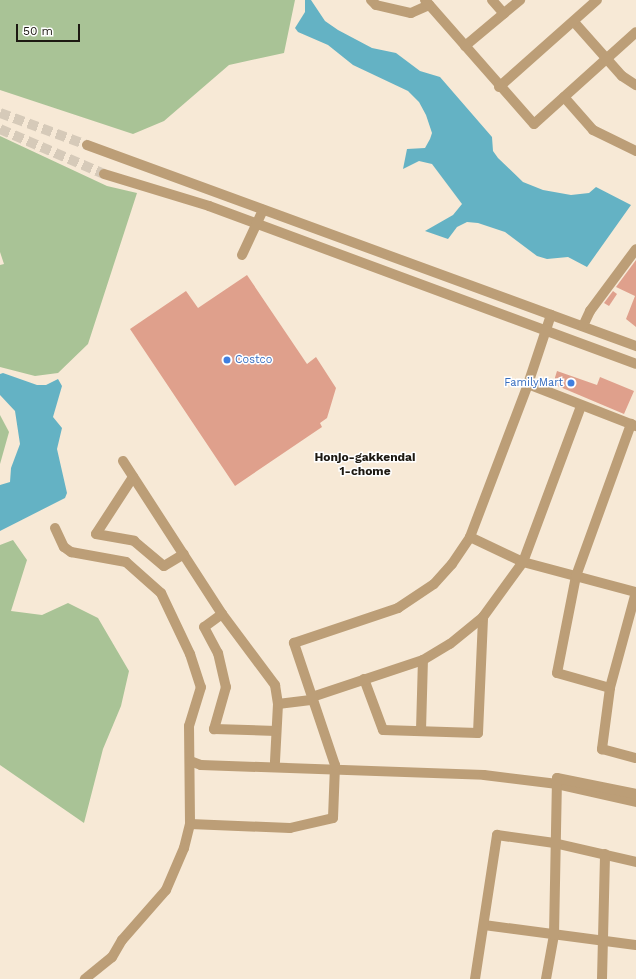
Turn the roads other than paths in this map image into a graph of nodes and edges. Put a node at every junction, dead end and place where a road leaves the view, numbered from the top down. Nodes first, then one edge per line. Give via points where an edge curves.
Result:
1 (371, 0) edge
2 (492, 0) edge
3 (520, 0) edge
4 (597, 0) edge
5 (427, 2) edge
6 (504, 14) junction
7 (574, 22) junction
8 (636, 32) edge
9 (465, 46) junction
10 (606, 59) junction
11 (636, 85) edge
12 (499, 87) junction
13 (564, 97) junction
14 (87, 145) tunnel mouth
15 (636, 151) edge
16 (104, 174) tunnel mouth
17 (263, 210) junction
18 (258, 224) junction
19 (636, 249) edge
20 (242, 255) dead end
21 (384, 255) junction
22 (379, 269) junction
23 (551, 315) junction
24 (583, 326) junction
25 (545, 330) junction
26 (636, 346) edge
27 (636, 364) edge
28 (528, 384) junction
29 (581, 406) junction
30 (634, 425) edge
31 (123, 461) dead end
32 (133, 477) junction
33 (55, 528) dead end
34 (470, 537) junction
35 (184, 554) junction
36 (523, 562) junction
37 (576, 576) junction
38 (636, 592) edge
39 (222, 614) junction
40 (483, 617) junction
41 (423, 660) junction
42 (364, 679) junction
43 (610, 688) junction
44 (313, 699) junction
45 (278, 704) junction
46 (421, 730) junction
47 (276, 731) junction
48 (636, 758) edge
49 (190, 761) junction
50 (275, 762) junction
51 (335, 767) junction
52 (557, 781) junction
53 (636, 794) edge
54 (636, 802) edge
55 (190, 824) junction
56 (554, 843) junction
57 (605, 854) junction
58 (636, 862) edge
59 (484, 925) junction
60 (554, 935) junction
61 (603, 940) junction
62 (636, 945) edge
63 (85, 979) edge
64 (475, 979) edge
65 (546, 979) edge
66 (602, 979) edge

1 - 5 street via 376,5 411,13
2 - 6 street
3 - 6 street
4 - 7 street
5 - 9 street
6 - 9 street
7 - 10 street
7 - 12 street
8 - 10 street
9 - 12 street
10 - 11 street
10 - 13 street
12 - 13 street via 534,124
13 - 15 street via 593,130
14 - 17 street
16 - 18 street
17 - 18 street
17 - 21 street
18 - 20 street
18 - 22 street
19 - 24 street via 590,311
21 - 22 street
21 - 23 street
22 - 25 street
23 - 24 street
23 - 25 street
24 - 26 street
25 - 27 street
25 - 28 street
28 - 29 street
28 - 34 street
29 - 30 street
29 - 36 street
30 - 37 street
31 - 32 street
32 - 35 street
32 - 35 street via 96,534 134,541 164,566
33 - 49 street via 64,546 71,552 126,562 161,593 190,654 201,687 189,726
34 - 36 street
34 - 44 street via 452,564 417,597 398,608 294,643
35 - 39 street
36 - 37 street
36 - 40 street
37 - 38 street
37 - 43 street via 557,673
38 - 43 street
39 - 45 street via 274,685
39 - 47 street via 204,627 218,653 226,687 214,728
40 - 41 street via 450,644
40 - 46 street via 478,733
41 - 42 street
41 - 46 street
42 - 44 street
42 - 46 street via 383,730
43 - 48 street via 602,749
44 - 45 street
44 - 51 street
45 - 47 street
47 - 50 street
49 - 50 street
49 - 51 street via 201,766
49 - 55 street
50 - 51 street
51 - 52 street
51 - 55 street via 333,818 290,828
52 - 53 street
52 - 54 street
52 - 56 street
55 - 63 street via 184,848 166,890 122,940 112,957
56 - 57 street
56 - 59 street via 497,835
56 - 60 street
57 - 58 street
57 - 61 street
59 - 60 street
59 - 64 street
60 - 61 street
60 - 65 street
61 - 62 street
61 - 66 street

